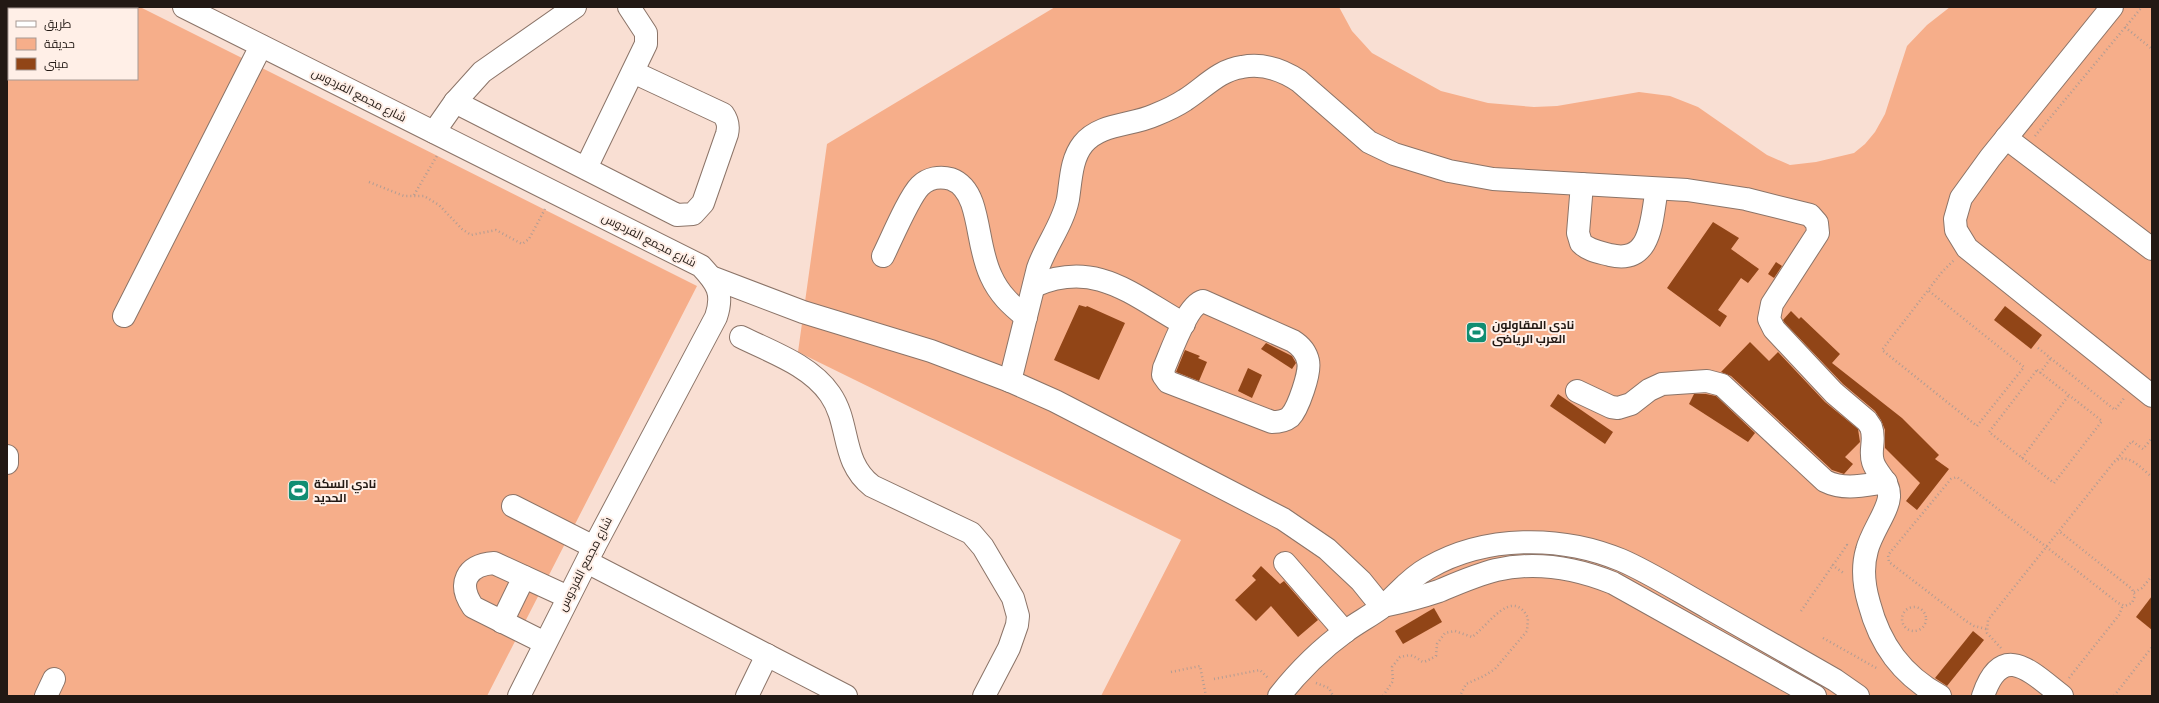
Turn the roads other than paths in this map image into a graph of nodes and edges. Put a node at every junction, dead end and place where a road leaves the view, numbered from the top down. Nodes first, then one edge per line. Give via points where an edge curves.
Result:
1 (184, 7) edge
2 (575, 7) edge
3 (629, 7) edge
4 (2112, 7) edge
5 (261, 46) junction
6 (633, 72) junction
7 (455, 102) junction
8 (440, 135) junction
9 (2006, 138) junction
10 (586, 168) junction
11 (1582, 184) junction
12 (1657, 189) junction
13 (2152, 249) edge
14 (883, 256) dead end
15 (711, 277) junction
16 (1034, 286) junction
17 (124, 316) dead end
18 (1026, 317) junction
19 (1184, 324) junction
20 (741, 337) dead end
21 (1010, 381) junction
22 (2144, 389) edge
23 (1576, 391) dead end
24 (7, 456) edge
25 (7, 463) edge
26 (1886, 482) junction
27 (513, 506) dead end
28 (590, 554) junction
29 (1285, 563) dead end
30 (524, 577) junction
31 (568, 597) junction
32 (1382, 607) junction
33 (1727, 619) junction
34 (502, 622) junction
35 (1345, 632) junction
36 (1716, 640) junction
37 (545, 643) junction
38 (767, 655) junction
39 (1281, 694) edge
40 (2060, 694) edge
41 (518, 696) edge
42 (747, 696) edge
43 (846, 696) edge
44 (984, 696) edge
45 (1815, 696) edge
46 (1858, 696) edge
47 (1940, 696) edge
48 (1983, 696) edge

1 - 5 street, شارع مجمع الفردوس
2 - 7 street via 482,72
3 - 6 street via 647,39
4 - 9 street
5 - 8 street, شارع مجمع الفردوس
5 - 17 street
6 - 10 street
6 - 10 street via 722,114 727,120 727,134 703,203 693,214 677,215
7 - 8 street
7 - 10 street
8 - 15 street, شارع مجمع الفردوس via 701,266
9 - 13 street
9 - 22 street via 1961,198 1957,208 1956,230 1967,248
11 - 12 street
11 - 12 street via 1578,232 1581,244 1590,250 1624,257 1638,252 1647,239
11 - 16 street via 1471,176 1394,154 1359,136 1299,80 1288,73 1262,65 1239,67 1218,76 1170,108 1140,120 1105,129 1088,138 1077,153 1063,215 1043,255
12 - 26 street via 1746,199 1810,215 1814,219 1818,228 1816,237 1772,304 1769,319 1774,329 1827,387 1871,427 1874,434 1872,460
14 - 18 street via 920,186 931,179 944,177 957,182 967,191 972,203 990,276 999,292
15 - 21 street via 804,312 889,336
15 - 28 street, شارع مجمع الفردوس via 719,292 720,303 716,316
16 - 18 street
16 - 19 street via 1071,276 1104,280
18 - 21 street
19 - 19 street via 1164,368 1163,375 1168,382 1272,422 1286,420 1291,416 1309,368 1307,356 1299,345 1203,301 1197,302
20 - 44 street via 806,370 824,386 836,404 853,465 864,480 963,528 983,547 1013,598 1018,616 1009,648
21 - 32 street via 1283,519 1327,549 1361,581
23 - 26 street via 1618,408 1631,404 1649,390 1662,384 1716,382 1729,388 1825,481 1842,487
24 - 25 street
26 - 47 street via 1888,504 1870,539 1864,562 1868,600 1878,632 1889,652 1907,673
27 - 28 street
28 - 31 street, شارع مجمع الفردوس
28 - 38 street
29 - 35 street
30 - 31 street
30 - 34 street
30 - 34 street via 494,563 481,564 471,572 465,583 466,596 473,607
31 - 37 street, شارع مجمع الفردوس
32 - 33 street via 1412,578 1444,560 1498,545 1546,542 1584,548 1621,560
32 - 35 street
32 - 36 street via 1424,596 1498,570 1520,566 1558,567 1595,575 1613,582
33 - 36 street
33 - 46 street via 1835,680
34 - 37 street
35 - 39 street via 1318,655
36 - 45 street
37 - 41 street, شارع مجمع الفردوس
38 - 42 street
38 - 43 street
40 - 48 street via 2027,670 2018,665 2009,665 1992,674

